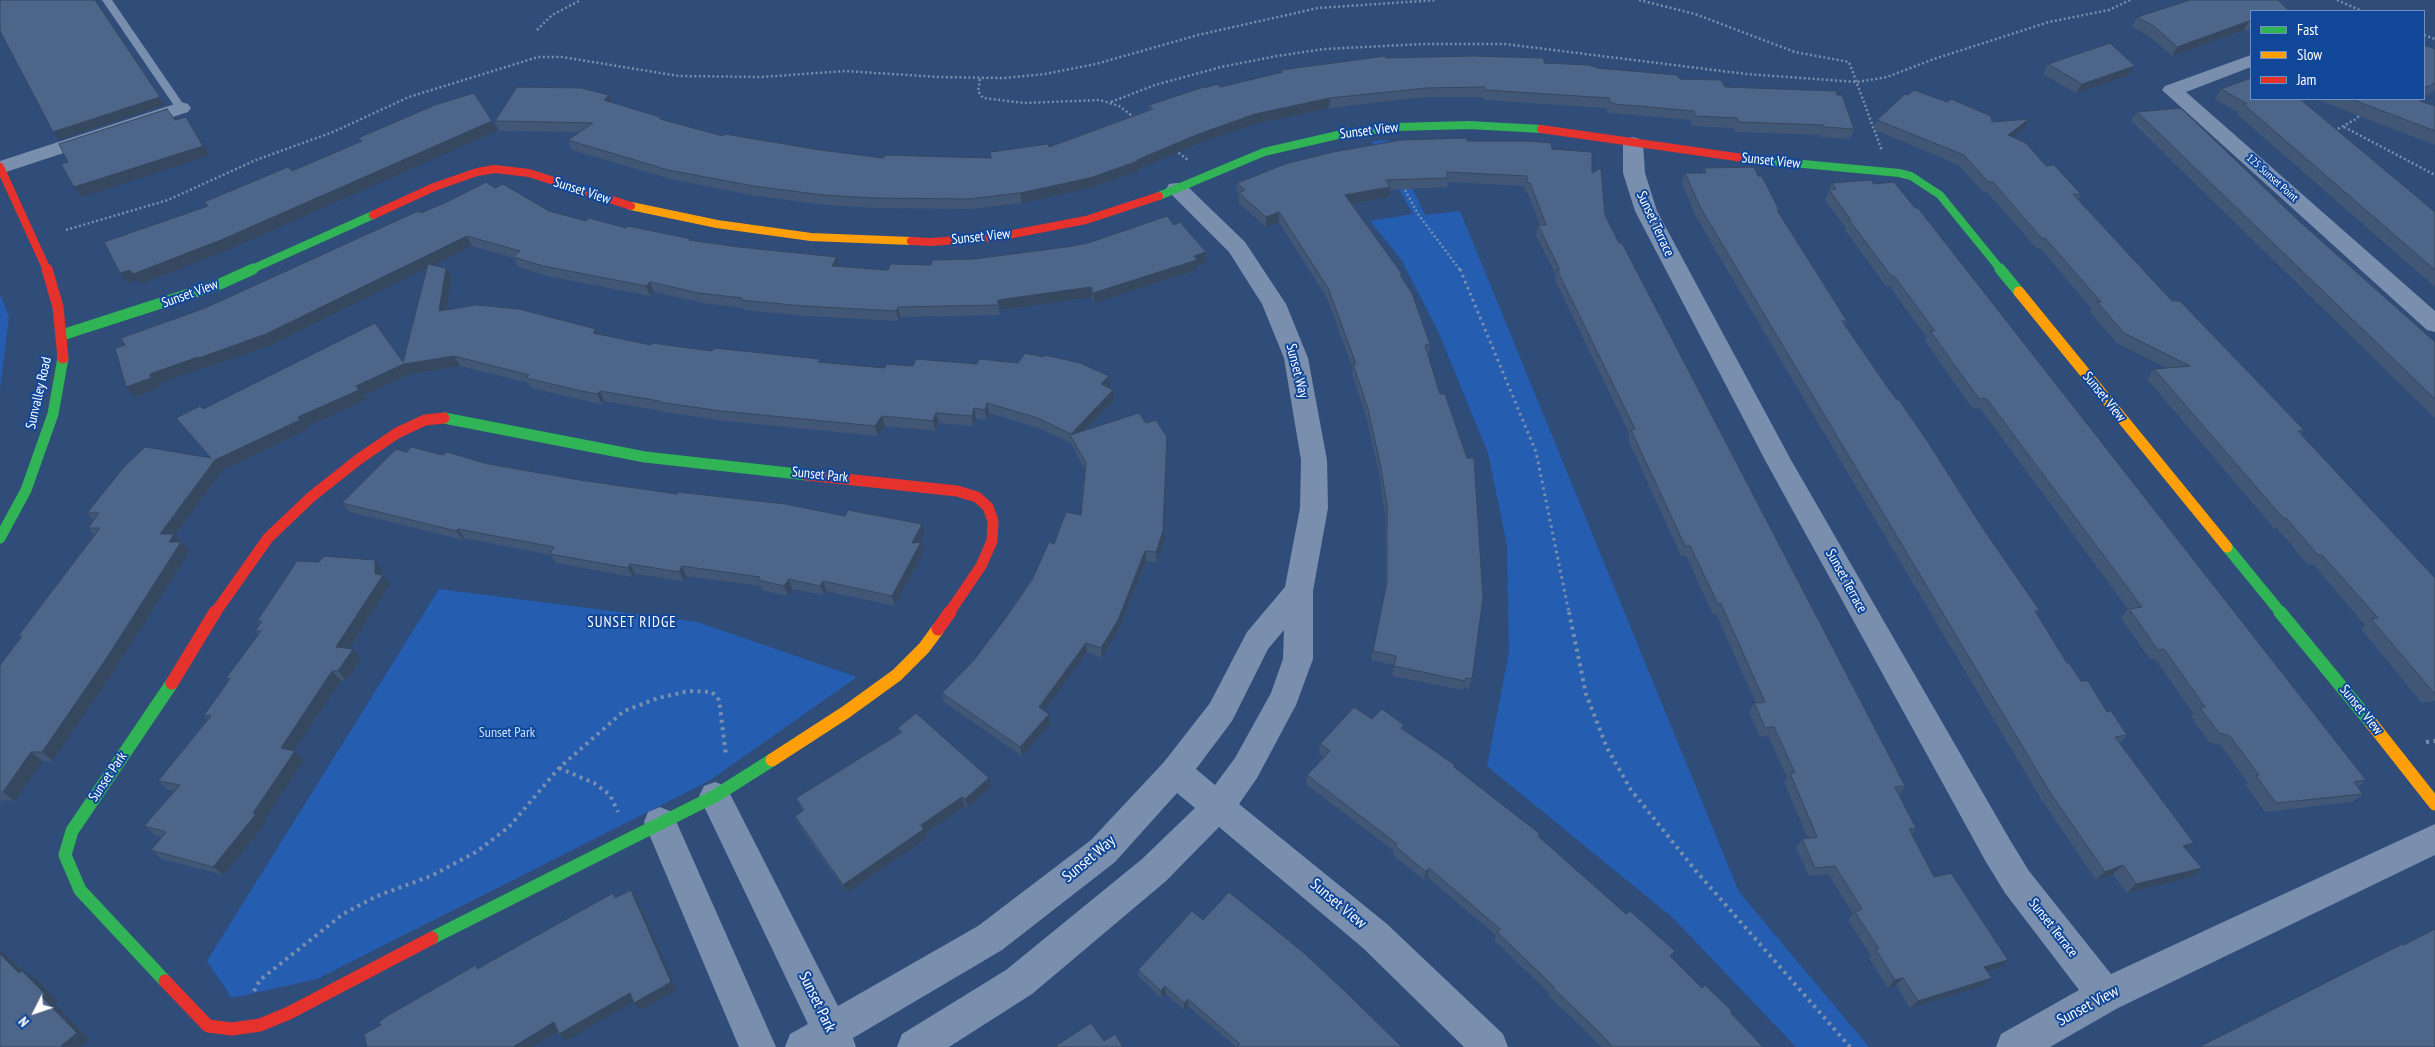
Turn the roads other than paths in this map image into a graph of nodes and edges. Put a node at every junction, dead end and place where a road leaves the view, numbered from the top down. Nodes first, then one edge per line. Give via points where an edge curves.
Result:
1 (107, 0) edge
2 (2250, 60) edge
3 (181, 108) joint
4 (1633, 143) junction
5 (0, 167) edge
6 (1177, 189) junction
7 (2435, 324) edge
8 (62, 335) junction
9 (0, 538) edge
10 (1299, 591) junction
11 (1175, 772) junction
12 (715, 796) junction
13 (2435, 804) edge
14 (1219, 806) junction
15 (660, 822) junction
16 (2435, 839) edge
17 (2106, 995) junction
18 (824, 1041) edge
19 (758, 1047) edge
20 (915, 1047) edge
21 (1490, 1047) edge
22 (2014, 1047) edge

1 - 3 lane
2 - 7 street, 125 Sunset Point via 2172,90
3 - 5 street
4 - 6 street, Sunset View via 1510,127 1432,125 1388,128 1342,134 1264,152
4 - 13 street, Sunset View via 1765,162 1899,173 1911,176 1940,195
4 - 17 street, Sunset Terrace via 1634,173 1646,211 1778,460 2017,882
5 - 8 street, Sunvalley Road via 49,274
6 - 8 street, Sunset View via 1136,205 1042,230 931,242 882,242 811,237 716,224 638,208 529,173 495,169 434,187 220,284
6 - 10 street, Sunset Way via 1237,247 1261,280 1296,358 1314,460 1314,508
8 - 9 street, Sunvalley Road via 63,356 53,414 26,490
10 - 11 street, Sunset Way via 1258,642 1221,712
10 - 14 street, Sunset Way via 1298,659 1285,696 1246,768
11 - 14 street, Sunset View
11 - 18 street, Sunset Way via 1103,851 990,938
12 - 15 street, Sunset Park
12 - 15 street, Sunset Park via 846,712 897,675 924,648 981,566 992,541 993,520 988,507 977,497 957,491 645,457 444,418 426,420 404,430 358,459 268,538 217,609 165,694 84,812 72,831 65,855 80,890 208,1026 232,1029 260,1025 289,1013
12 - 18 street, Sunset Park
14 - 20 street, Sunset Way via 1154,870 1019,982
14 - 21 street, Sunset View via 1375,936
15 - 19 street
16 - 17 street, Sunset View
17 - 22 street, Sunset View

